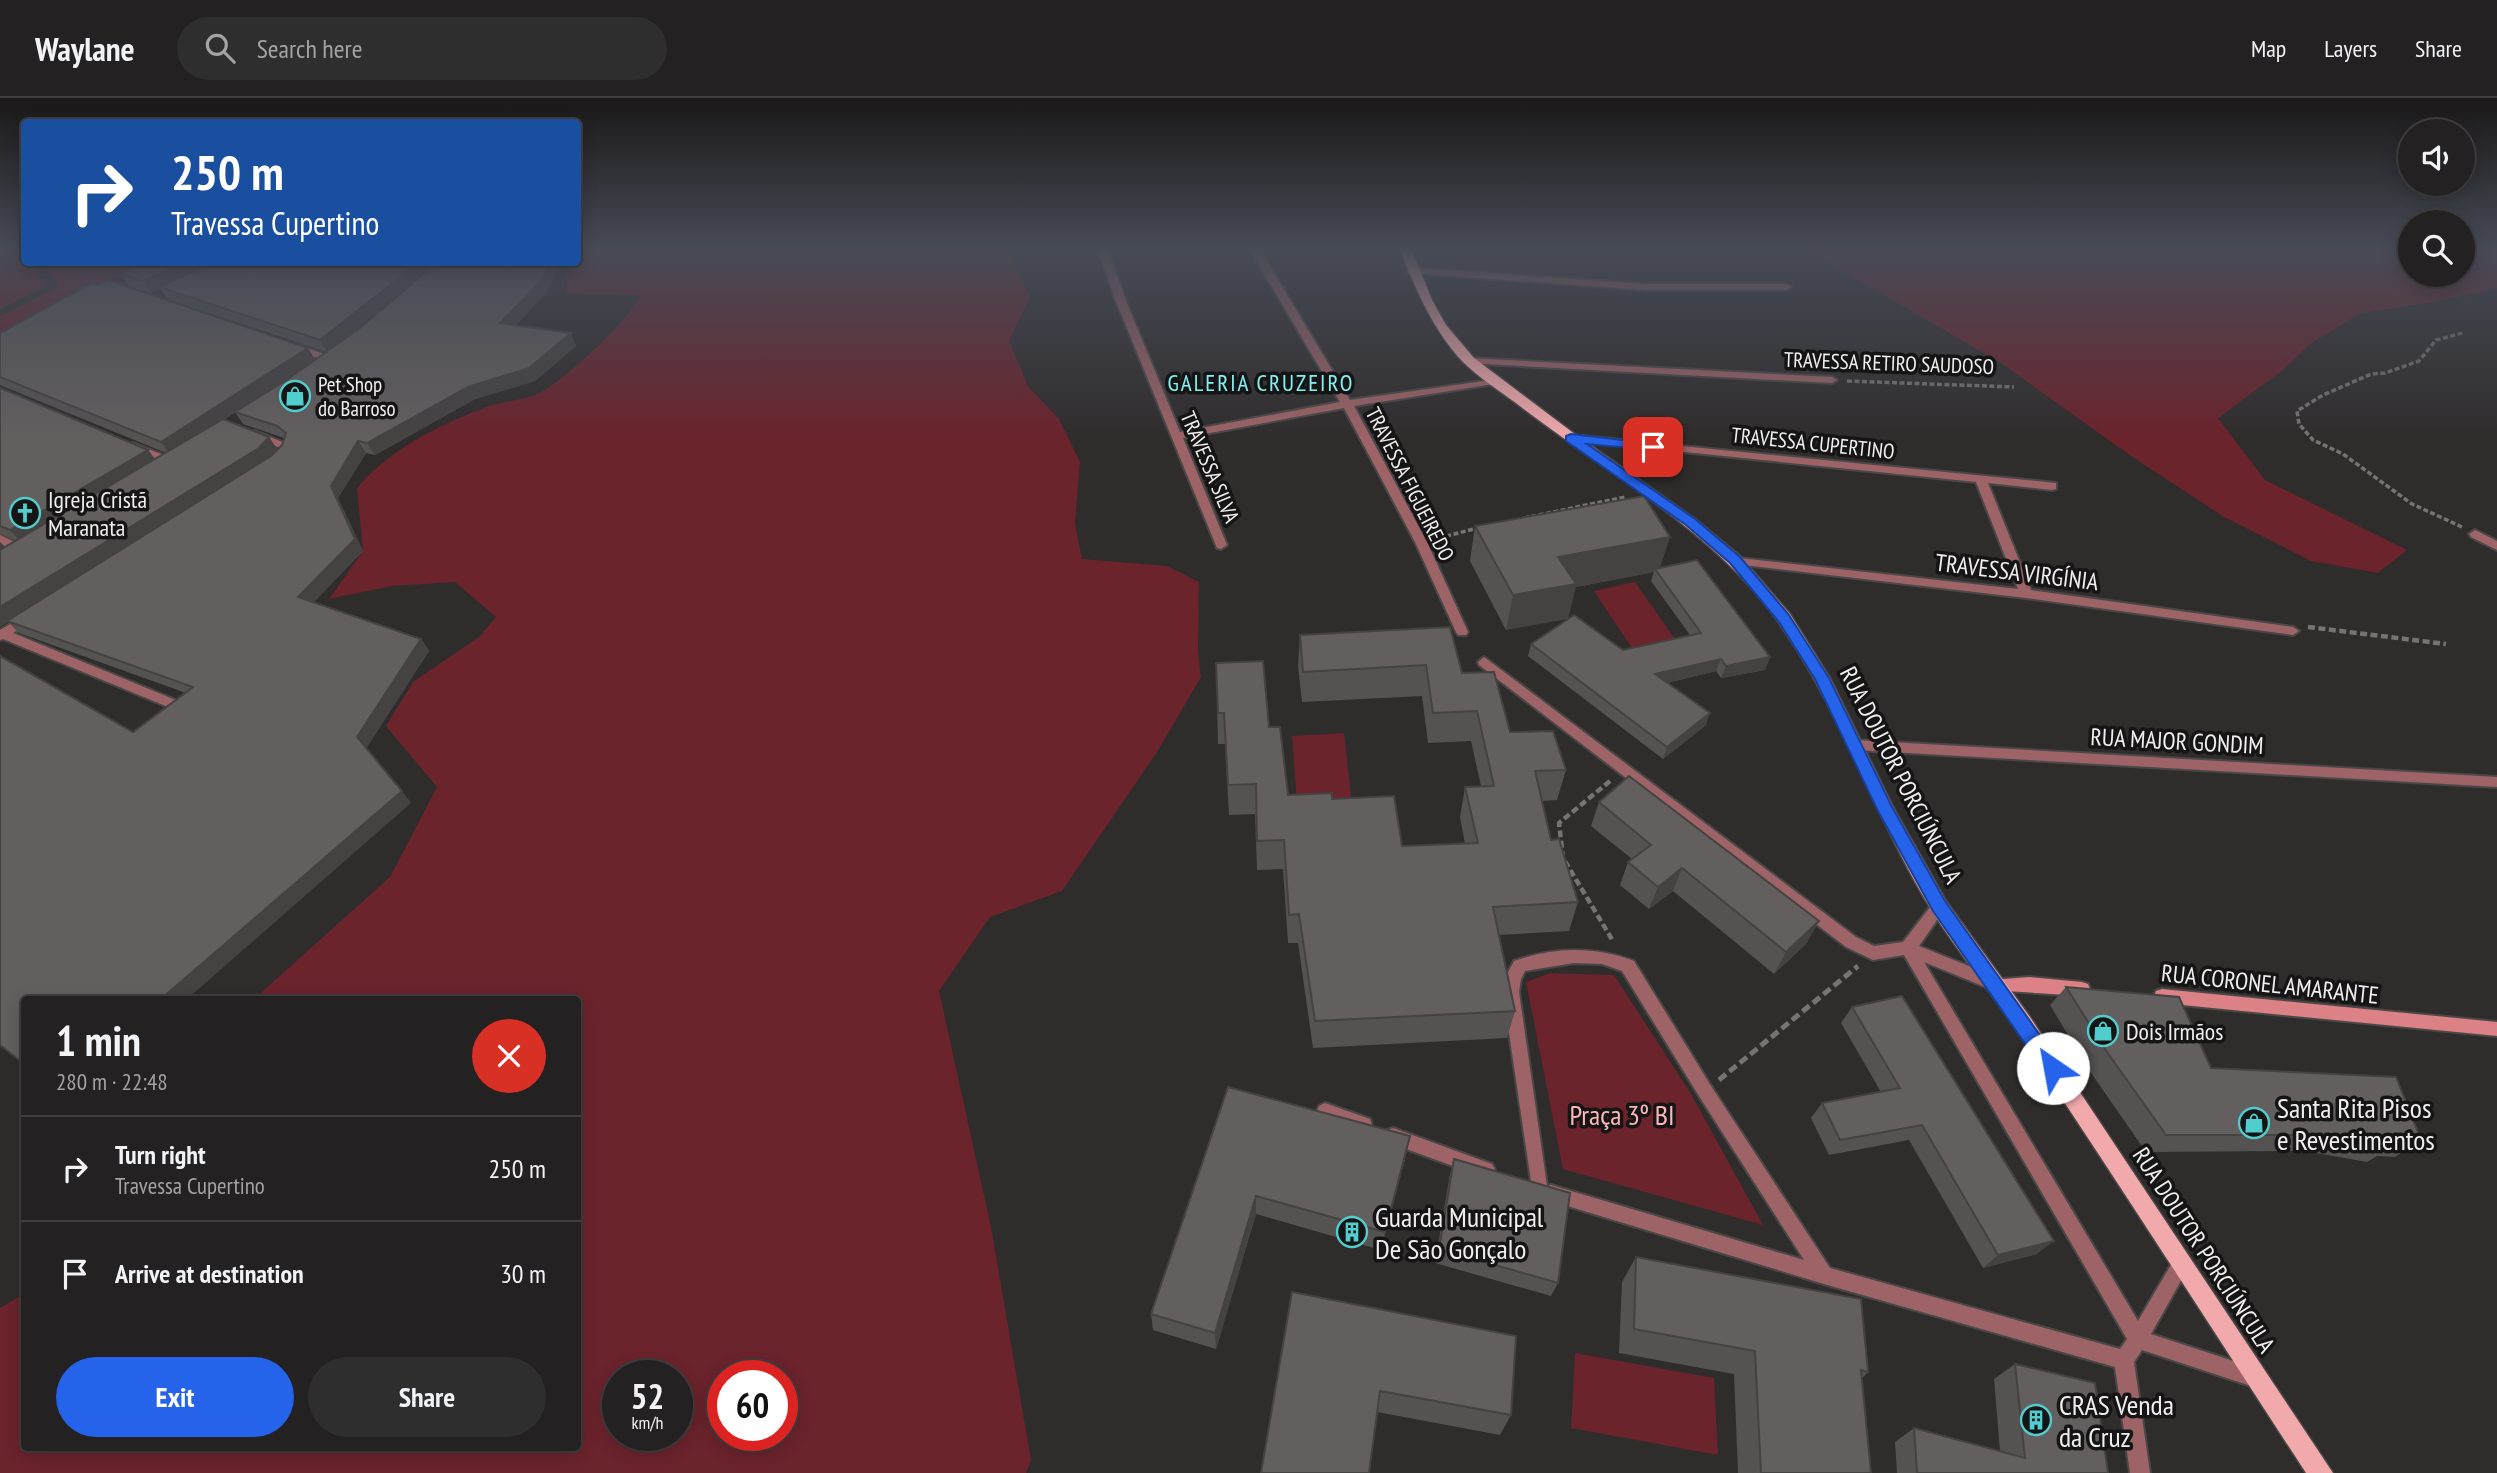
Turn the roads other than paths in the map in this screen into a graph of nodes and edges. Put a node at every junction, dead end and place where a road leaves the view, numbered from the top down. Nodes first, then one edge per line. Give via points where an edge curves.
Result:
1 (1127, 312) edge
2 (1292, 312) edge
3 (1434, 312) edge
4 (278, 342) edge
5 (335, 356) joint
6 (1469, 360) junction
7 (319, 366) edge
8 (1832, 380) road end
9 (1494, 381) junction
10 (1347, 404) junction
11 (243, 430) edge
12 (1176, 436) junction
13 (1571, 438) junction
14 (123, 441) edge
15 (175, 458) joint
16 (273, 464) edge
17 (159, 468) edge
18 (1981, 480) junction
19 (2052, 486) dead end
20 (2475, 534) road end
21 (0, 539) edge
22 (33, 543) edge
23 (1222, 545) dead end
24 (2497, 546) edge
25 (16, 553) joint
26 (1735, 560) junction
27 (2026, 594) junction
28 (38, 612) edge
29 (2298, 629) road end
30 (1462, 632) dead end
31 (1, 635) edge
32 (1484, 662) dead end
33 (173, 704) edge
34 (1855, 746) junction
35 (2497, 782) edge
36 (1939, 906) junction
37 (1908, 948) junction
38 (1996, 985) junction
39 (2099, 990) edge
40 (2152, 995) edge
41 (2497, 1029) edge
42 (1325, 1111) edge
43 (1539, 1189) junction
44 (2181, 1264) junction
45 (1824, 1275) junction
46 (2138, 1339) junction
47 (2124, 1360) junction
48 (2257, 1378) junction
49 (2140, 1473) edge
50 (2320, 1473) edge

1 - 12 street, TRAVESSA SILVA
2 - 10 street, TRAVESSA FIGUEIREDO
3 - 6 main road, RUA DOUTOR PORCIÚNCULA
4 - 5 street
5 - 7 main road
6 - 8 street, TRAVESSA RETIRO SAUDOSO
6 - 9 main road, RUA DOUTOR PORCIÚNCULA
9 - 10 street
9 - 13 main road, RUA DOUTOR PORCIÚNCULA
10 - 12 street
10 - 30 street, TRAVESSA FIGUEIREDO via 1421,542
11 - 16 street via 286,447
12 - 23 street, TRAVESSA SILVA
13 - 18 street, TRAVESSA CUPERTINO
13 - 26 main road, RUA DOUTOR PORCIÚNCULA via 1690,522
14 - 15 street
15 - 17 main road
18 - 19 street, TRAVESSA CUPERTINO
18 - 27 street
20 - 24 street
21 - 25 street
22 - 25 main road
26 - 27 street, TRAVESSA VIRGÍNIA
26 - 34 main road, RUA DOUTOR PORCIÚNCULA via 1784,618 1822,678
27 - 29 street, TRAVESSA VIRGÍNIA
28 - 31 street
31 - 33 street
32 - 37 street via 1851,942 1873,953
34 - 35 street, RUA MAJOR GONDIM
34 - 36 main road, RUA DOUTOR PORCIÚNCULA
36 - 37 street
36 - 38 main road, RUA DOUTOR PORCIÚNCULA
37 - 38 street
37 - 46 street
38 - 39 main road
38 - 44 main road, RUA DOUTOR PORCIÚNCULA
40 - 41 main road, RUA CORONEL AMARANTE
42 - 43 street
43 - 45 street
43 - 45 street via 1511,992 1513,978 1520,966 1554,957 1602,958 1628,966
44 - 46 street
44 - 48 main road, RUA DOUTOR PORCIÚNCULA
45 - 47 street
46 - 47 street
46 - 48 street
47 - 49 street
48 - 50 main road, RUA DOUTOR PORCIÚNCULA

